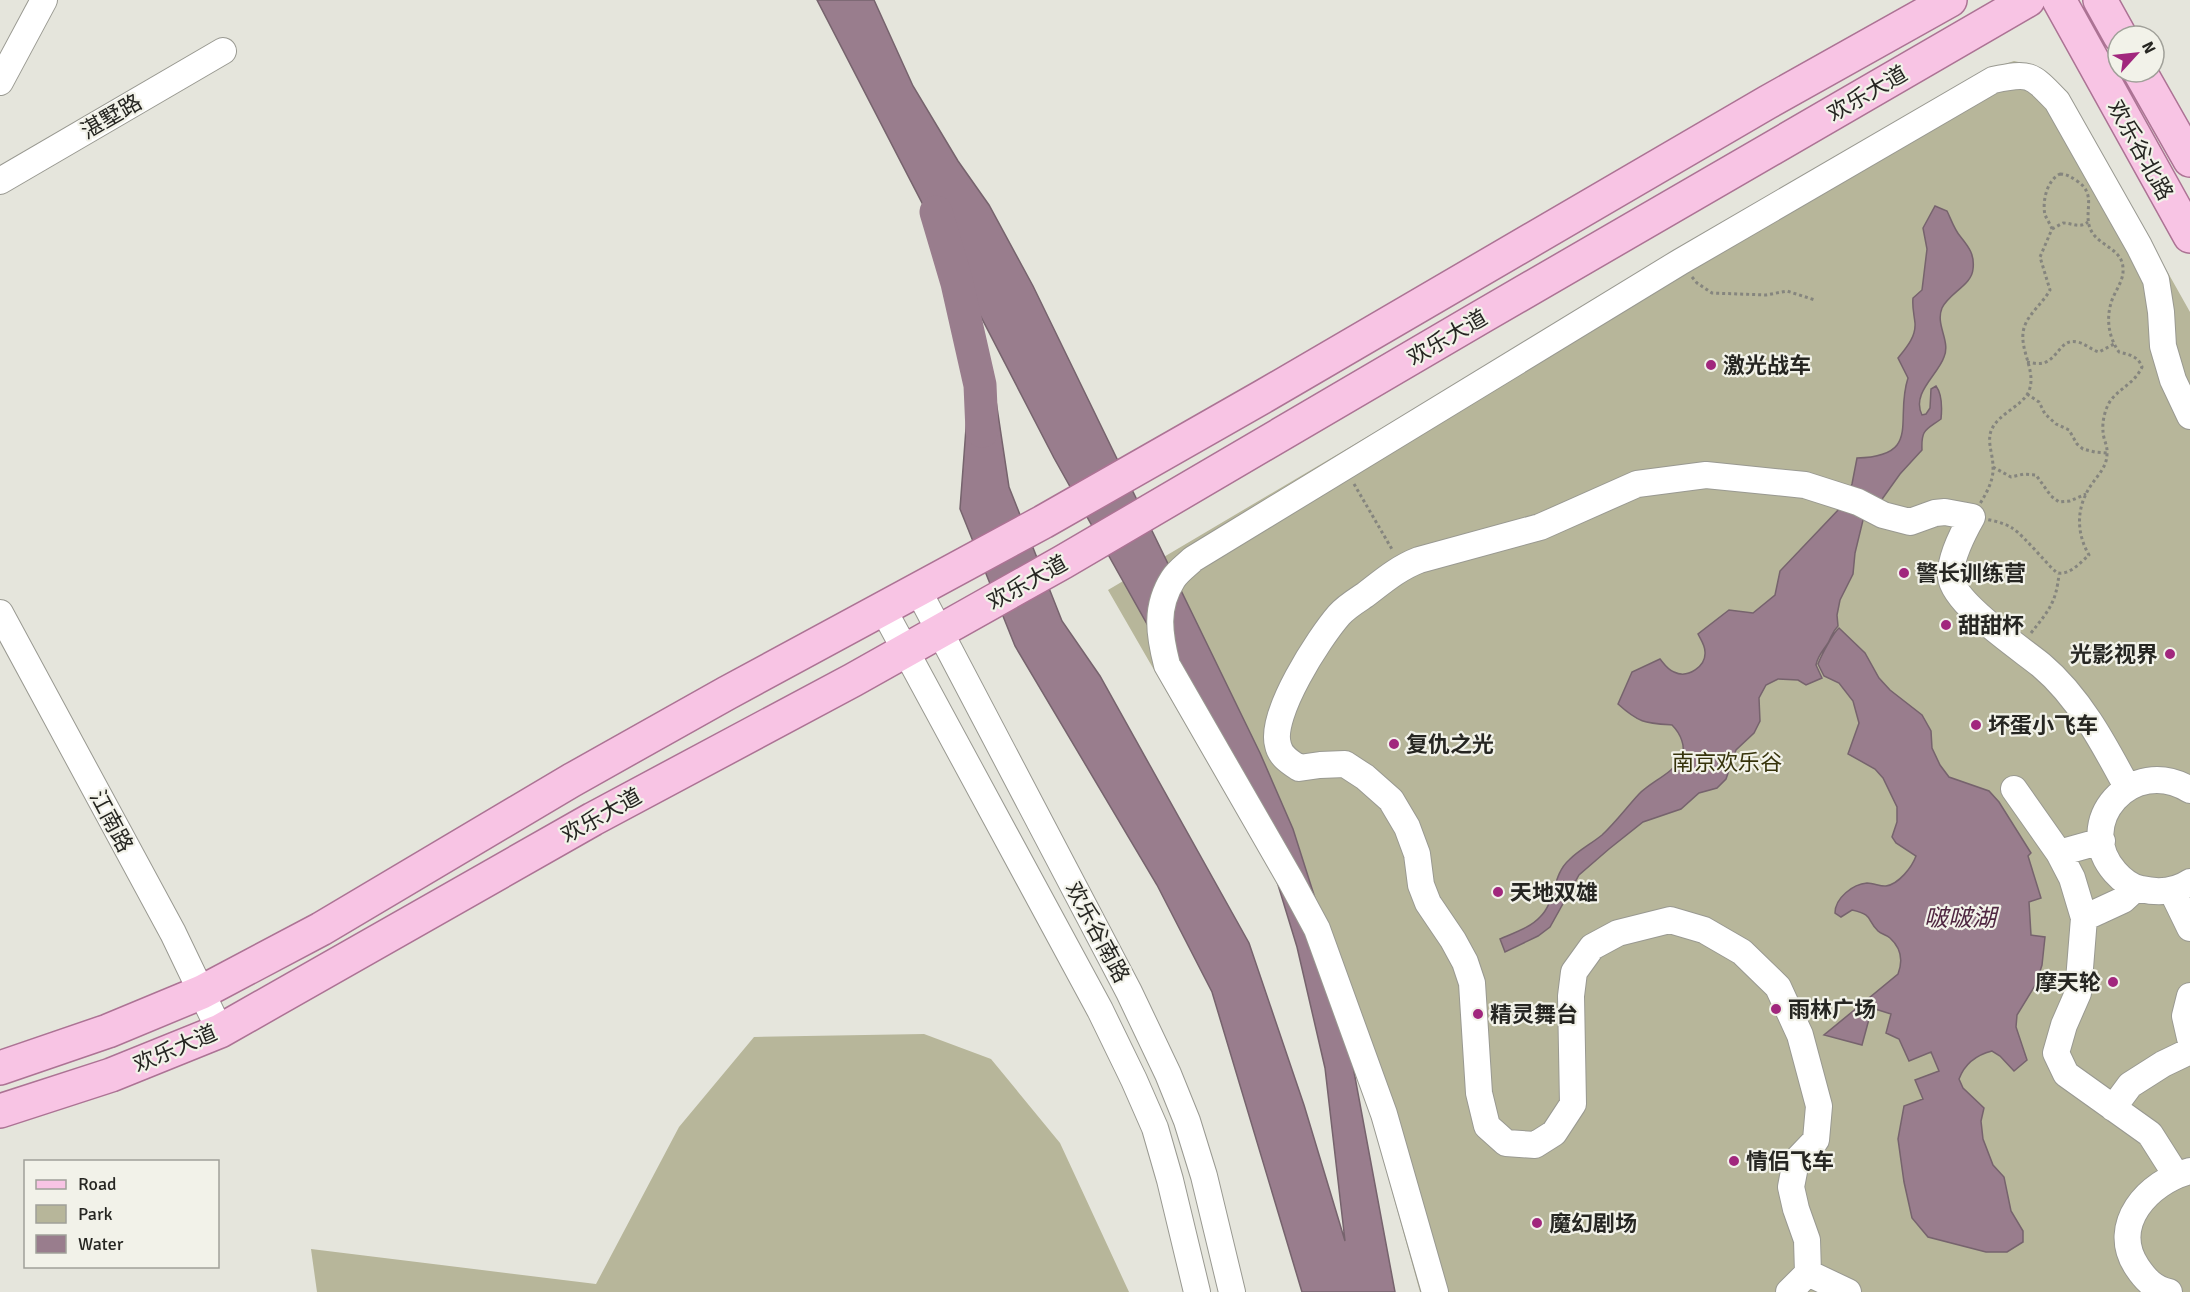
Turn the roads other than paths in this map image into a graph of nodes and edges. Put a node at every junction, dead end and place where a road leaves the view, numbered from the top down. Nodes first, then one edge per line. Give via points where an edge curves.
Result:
1 (44, 0) edge
2 (1950, 0) edge
3 (2028, 0) edge
4 (2059, 0) edge
5 (2100, 0) edge
6 (1912, 21) junction
7 (2113, 24) edge
8 (223, 51) dead end
9 (1932, 56) junction
10 (0, 82) edge
11 (2147, 84) edge
12 (2165, 118) junction
13 (2133, 137) junction
14 (2190, 160) edge
15 (1653, 169) junction
16 (0, 181) edge
17 (1673, 206) junction
18 (2190, 236) edge
19 (1344, 349) junction
20 (1361, 387) junction
21 (2190, 416) edge
22 (1093, 494) junction
23 (1112, 533) junction
24 (918, 590) junction
25 (883, 609) junction
26 (0, 613) edge
27 (941, 631) junction
28 (905, 651) junction
29 (727, 693) junction
30 (752, 733) junction
31 (2127, 787) junction
32 (2014, 789) dead end
33 (2190, 790) edge
34 (2102, 841) junction
35 (2058, 853) junction
36 (2181, 886) edge
37 (2136, 888) junction
38 (358, 907) junction
39 (2084, 918) junction
40 (2190, 928) edge
41 (378, 942) junction
42 (202, 993) junction
43 (2190, 996) edge
44 (219, 1031) junction
45 (2190, 1038) edge
46 (2190, 1051) edge
47 (14, 1063) edge
48 (40, 1099) junction
49 (2114, 1108) junction
50 (0, 1111) edge
51 (2183, 1173) edge
52 (1808, 1273) junction
53 (1197, 1292) edge
54 (1232, 1292) edge
55 (1435, 1292) edge
56 (1789, 1292) edge
57 (1848, 1292) edge
58 (2169, 1292) edge

1 - 10 street
2 - 6 main road, 欢乐大道
3 - 9 main road, 欢乐大道
4 - 13 main road, 欢乐谷北路
5 - 7 main road
6 - 9 main road via 1925,24 1934,32
6 - 15 main road, 欢乐大道
8 - 16 street, 湛墅路
9 - 17 main road, 欢乐大道
11 - 12 main road, 欢乐谷北路
12 - 13 main road via 2153,114 2143,117
12 - 14 main road, 欢乐谷北路
13 - 18 main road, 欢乐谷北路
15 - 17 main road via 1645,184 1645,196 1656,204
15 - 19 main road, 欢乐大道
17 - 20 main road, 欢乐大道
19 - 20 main road via 1360,351 1371,358 1370,372
19 - 22 main road, 欢乐大道
20 - 23 main road, 欢乐大道
21 - 55 street via 2163,346 2156,280 2057,101 2040,83 2021,74 1993,80 1680,262 1193,558 1174,578 1162,606 1159,634 1167,665 1317,929 1384,1114
22 - 23 main road via 1078,513 1080,526 1090,533
22 - 24 main road, 欢乐大道
23 - 27 main road, 欢乐大道
24 - 25 main road, 欢乐大道
24 - 27 street, 欢乐谷南路
25 - 28 street, 欢乐谷南路
25 - 29 main road, 欢乐大道
26 - 42 street, 江南路
27 - 28 main road, 欢乐大道
27 - 54 street, 欢乐谷南路 via 1168,1074 1204,1176
28 - 30 main road, 欢乐大道
28 - 53 street, 欢乐谷南路 via 1134,1080 1155,1128
29 - 30 main road via 751,704 755,716
29 - 38 main road, 欢乐大道
30 - 41 main road, 欢乐大道
31 - 33 street via 2161,779
31 - 34 street via 2105,814
31 - 52 street via 2072,696 1960,594 1951,578 1953,561 1972,517 1945,512 1910,522 1805,484 1706,475 1637,484 1540,527 1402,566 1341,613 1313,648 1290,692 1276,733 1278,747 1299,768 1345,764 1391,800 1407,827 1428,903 1453,940 1472,983 1479,1093 1487,1126 1506,1143 1535,1145 1554,1133 1573,1104 1571,996 1574,972 1592,947 1618,933 1670,920 1704,930 1742,952 1778,987 1800,1035 1819,1106 1816,1140 1796,1161 1791,1187 1807,1240
32 - 35 street
34 - 35 street
34 - 37 street via 2110,866
35 - 39 street via 2072,878
36 - 37 street via 2154,892
36 - 40 street
37 - 39 street via 2123,900
38 - 41 main road via 357,932 364,939
38 - 42 main road, 欢乐大道
39 - 49 street via 2078,993 2056,1053 2066,1074
41 - 44 main road, 欢乐大道
42 - 44 street, 江南路
42 - 47 main road, 欢乐大道
43 - 45 street via 2185,1016
44 - 48 main road, 欢乐大道
46 - 49 street via 2130,1086
47 - 48 main road via 49,1064 57,1073 55,1084
48 - 50 main road, 欢乐大道
49 - 51 street via 2150,1134
51 - 58 street via 2155,1189 2133,1213 2126,1231 2129,1255 2145,1279
52 - 56 street
52 - 57 street

